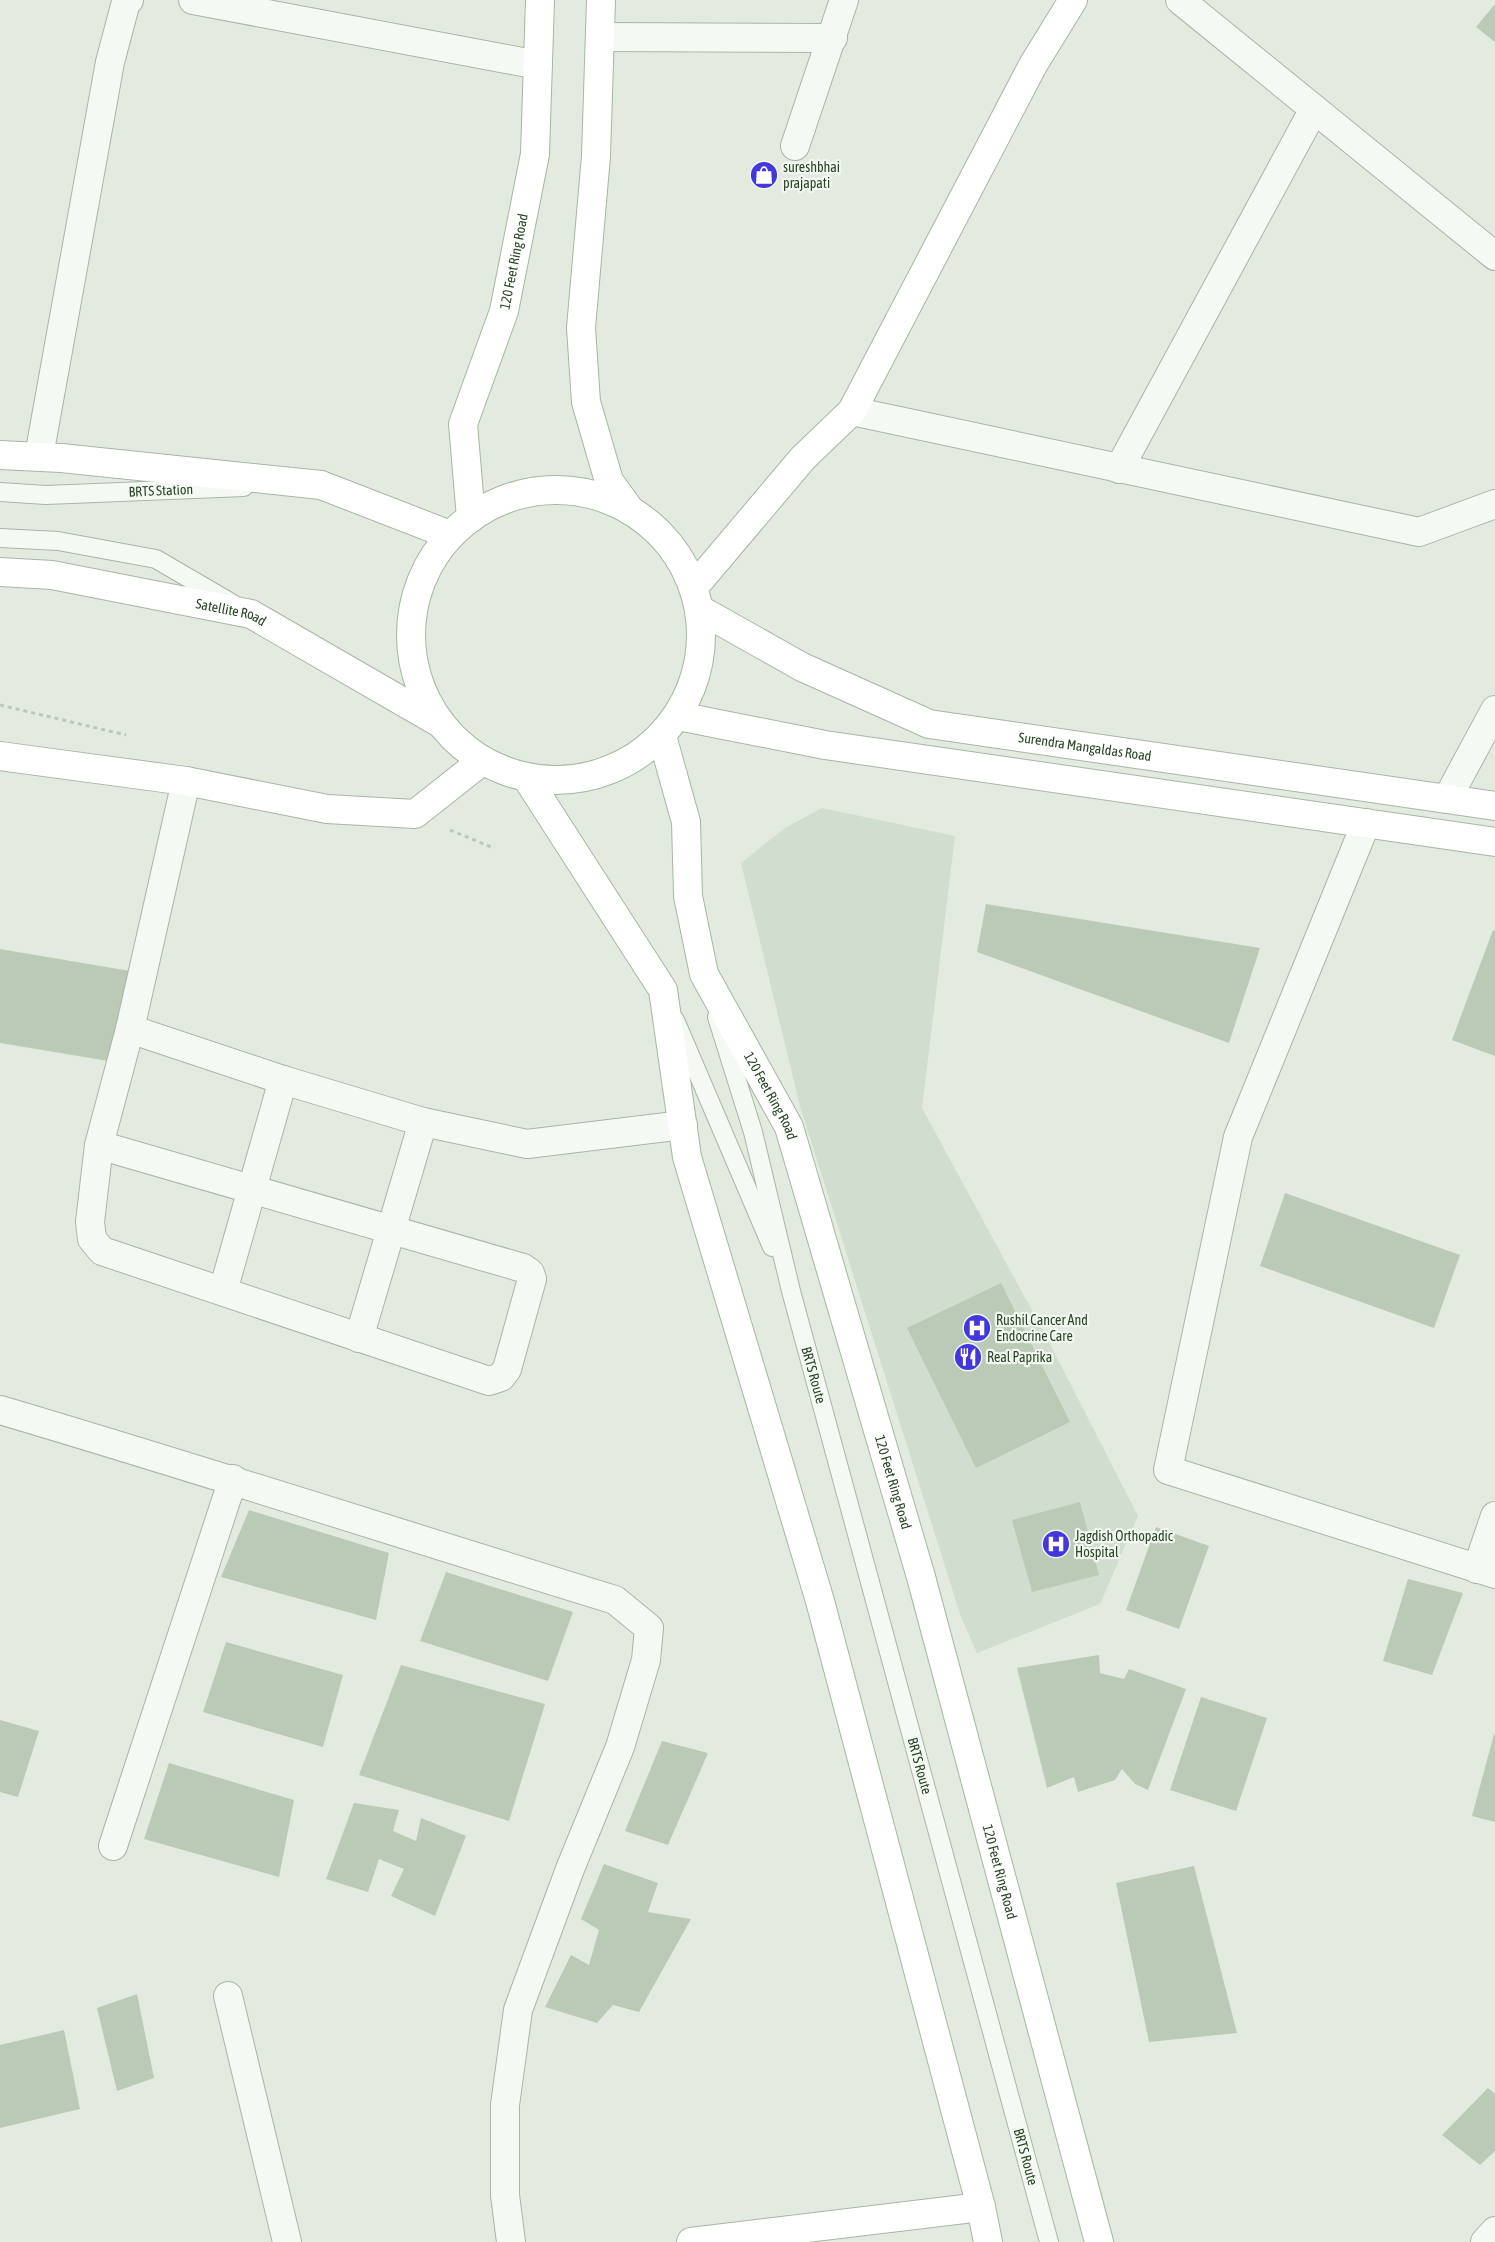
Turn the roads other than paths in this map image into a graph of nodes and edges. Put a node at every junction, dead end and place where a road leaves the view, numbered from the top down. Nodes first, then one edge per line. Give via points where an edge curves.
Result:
1 (130, 0) edge
2 (193, 0) edge
3 (540, 0) edge
4 (601, 0) edge
5 (844, 0) edge
6 (1073, 0) edge
7 (1180, 0) edge
8 (600, 37) junction
9 (833, 38) junction
10 (538, 65) junction
11 (1314, 109) junction
12 (795, 146) dead end
13 (1495, 256) edge
14 (852, 412) junction
15 (0, 455) edge
16 (39, 456) junction
17 (1119, 468) junction
18 (321, 485) junction
19 (0, 492) edge
20 (1495, 504) edge
21 (630, 510) junction
22 (471, 518) junction
23 (450, 535) junction
24 (0, 538) edge
25 (0, 572) edge
26 (696, 598) junction
27 (251, 614) junction
28 (1495, 710) edge
29 (438, 722) junction
30 (670, 726) junction
31 (0, 756) edge
32 (482, 760) junction
33 (526, 777) junction
34 (186, 781) junction
35 (1447, 799) junction
36 (1495, 806) edge
37 (1366, 823) junction
38 (1495, 842) edge
39 (704, 974) junction
40 (663, 990) junction
41 (130, 1029) junction
42 (283, 1080) junction
43 (424, 1122) junction
44 (682, 1125) junction
45 (98, 1145) junction
46 (252, 1189) junction
47 (392, 1230) junction
48 (791, 1291) junction
49 (223, 1292) junction
50 (360, 1338) junction
51 (0, 1410) edge
52 (233, 1479) junction
53 (1495, 1516) edge
54 (1486, 1572) edge
55 (113, 1846) dead end
56 (228, 1996) dead end
57 (981, 2207) junction
58 (1495, 2231) edge
59 (287, 2242) edge
60 (511, 2242) edge
61 (691, 2242) edge
62 (988, 2242) edge
63 (1049, 2242) edge
64 (1099, 2242) edge
65 (1485, 2242) edge

1 - 16 street via 126,2 110,62
2 - 10 street
3 - 10 main road, 120 Feet Ring Road
4 - 8 main road
5 - 9 street
6 - 14 main road via 1033,65
7 - 11 street
8 - 9 street
8 - 21 main road via 596,156 581,328 586,402 609,481
9 - 12 street
10 - 22 main road, 120 Feet Ring Road via 535,154 504,311 463,424
11 - 13 street
11 - 17 street
14 - 17 street
14 - 26 main road via 803,458
15 - 16 main road
16 - 18 main road
17 - 20 street via 1419,532
18 - 19 lane, BRTS Station via 46,495
18 - 23 main road
21 - 22 main road via 599,497 566,491 532,492 500,501
21 - 26 main road via 657,531 673,551
22 - 23 main road
23 - 29 main road via 430,562 420,585 410,626 412,660 422,692
24 - 27 lane via 58,541 156,559
25 - 27 main road, Satellite Road via 52,575
26 - 30 main road via 702,636 699,664 691,691
26 - 35 main road, Surendra Mangaldas Road via 802,667 929,724
27 - 29 main road, Satellite Road
28 - 35 street
29 - 32 main road via 458,743
30 - 33 main road via 634,758 599,774 563,781
30 - 37 main road via 825,745
30 - 39 main road, 120 Feet Ring Road via 686,822 688,896
31 - 34 main road
32 - 33 main road
32 - 34 main road via 415,814 326,809
33 - 40 main road
34 - 41 street
35 - 36 main road, Surendra Mangaldas Road
37 - 38 main road
37 - 54 street via 1238,1137 1168,1470
39 - 48 lane, BRTS Route via 753,1132
39 - 64 main road, 120 Feet Ring Road via 789,1127 921,1577
40 - 44 main road
40 - 48 lane, BRTS Route
41 - 42 street
41 - 45 street
42 - 43 street
42 - 46 street
43 - 44 street via 527,1144
43 - 47 street
44 - 57 main road via 688,1156 820,1601
45 - 46 street
45 - 49 street via 90,1222 92,1239 102,1250
46 - 47 street
46 - 49 street
47 - 50 street
47 - 50 street via 524,1268 530,1273 532,1279 507,1369 501,1377 489,1381
48 - 63 lane, BRTS Route
49 - 50 street
51 - 52 street
52 - 55 street
52 - 60 street via 615,1600 649,1628 646,1660 620,1746 518,2010 506,2105 506,2195
53 - 54 street
56 - 59 street
57 - 61 main road
57 - 62 main road
58 - 65 street

